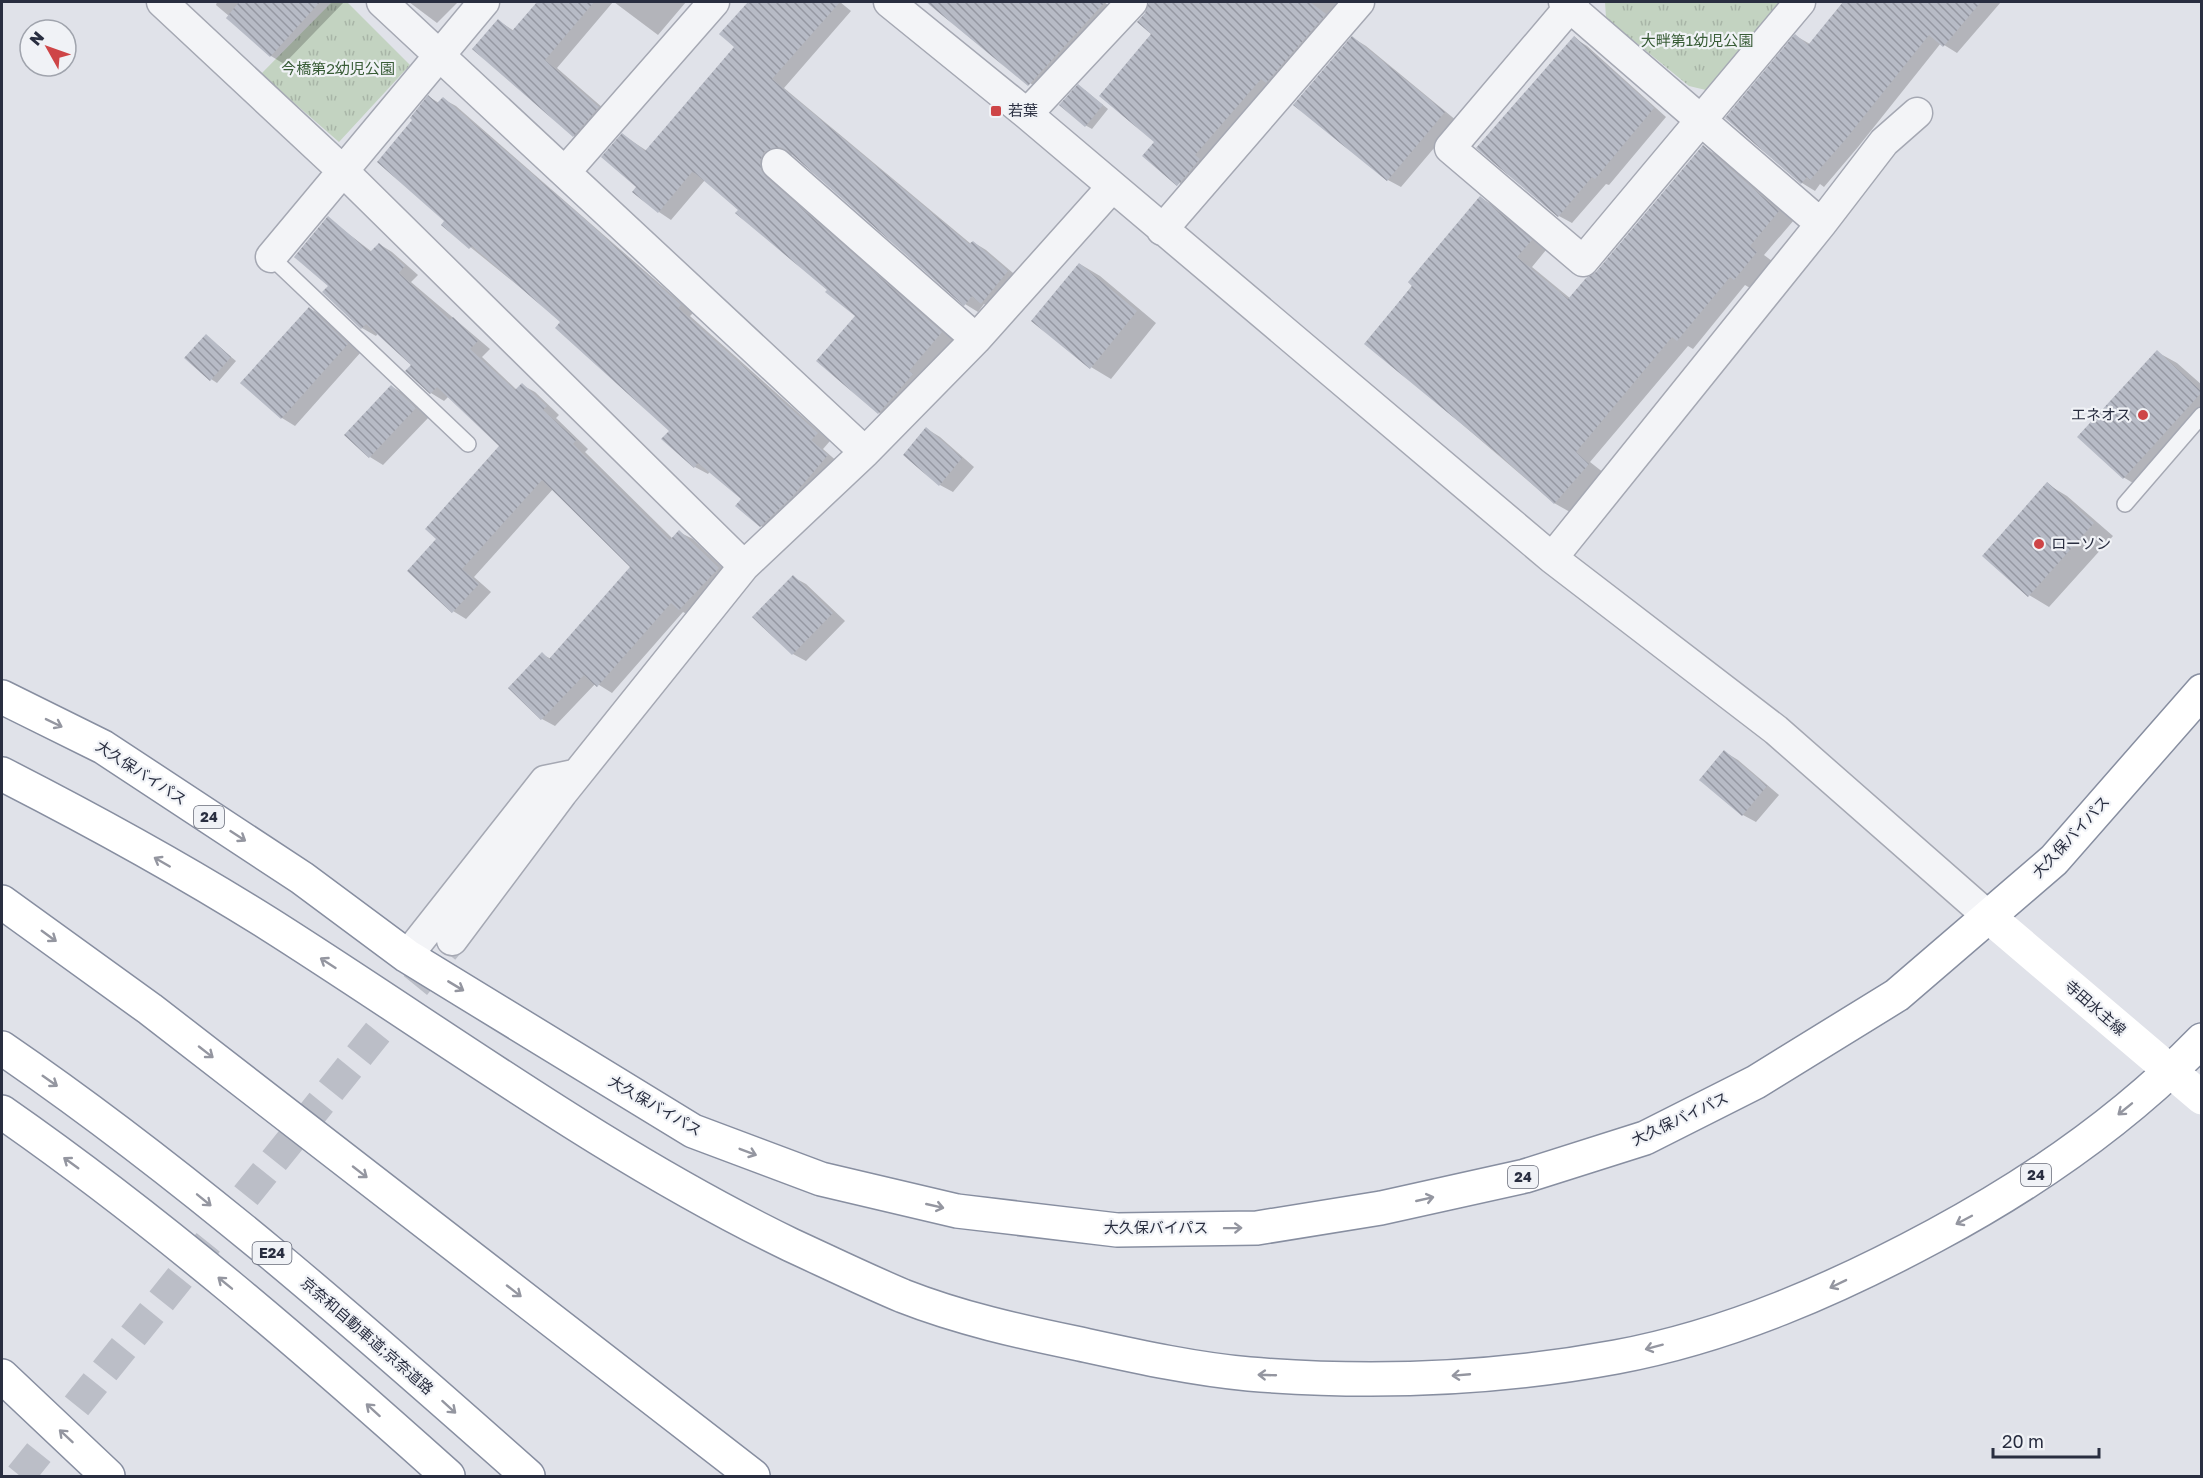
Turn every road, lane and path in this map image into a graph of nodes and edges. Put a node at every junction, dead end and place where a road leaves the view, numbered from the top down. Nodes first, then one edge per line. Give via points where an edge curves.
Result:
1 (162, 2) edge
2 (382, 2) edge
3 (484, 2) edge
4 (714, 2) edge
5 (889, 2) edge
6 (1132, 2) edge
7 (1359, 2) edge
8 (1800, 2) edge
9 (1569, 3) edge
10 (440, 55) junction
11 (1917, 113) dead end
12 (1027, 114) junction
13 (1701, 120) junction
14 (777, 164) dead end
15 (343, 171) junction
16 (565, 172) junction
17 (1112, 187) junction
18 (1821, 224) junction
19 (1162, 230) junction
20 (271, 257) joint
21 (976, 339) junction
22 (2202, 415) edge
23 (468, 444) dead end
24 (866, 452) junction
25 (2125, 504) dead end
26 (1552, 558) junction
27 (744, 566) junction
28 (2202, 691) edge
29 (2, 697) edge
30 (2, 774) edge
31 (577, 774) junction
32 (2, 902) edge
33 (1989, 917) junction
34 (452, 940) tunnel mouth
35 (406, 956) junction
36 (2202, 1040) edge
37 (2, 1048) edge
38 (2170, 1072) junction
39 (2202, 1098) edge
40 (2, 1112) edge
41 (2, 1376) edge
42 (108, 1476) edge
43 (448, 1476) edge
44 (528, 1476) edge
45 (753, 1476) edge

1 - 15 street
2 - 10 street
3 - 10 street
4 - 16 street
5 - 12 street
6 - 12 street
7 - 19 street
8 - 13 street
9 - 13 street
9 - 13 street via 1450,148 1583,261
10 - 15 street
10 - 16 street
11 - 18 street via 1884,142
12 - 17 street
13 - 18 street
14 - 21 street
15 - 20 street
15 - 27 street
16 - 24 street
17 - 19 street
17 - 21 street
18 - 26 street
19 - 26 street
20 - 23 lane
21 - 24 street
22 - 25 lane
24 - 27 street
26 - 33 street via 1776,730
27 - 31 street
28 - 33 main road, 大久保バイパス / 24 via 2054,860
29 -> 35 main road, 大久保バイパス / 24 via 103,747 302,878
38 -> 30 main road, 24 via 2081,1145 1983,1210 1810,1298 1714,1331 1620,1356 1496,1372 1346,1378 1246,1374 1012,1330 907,1297 788,1243 676,1184 559,1112 265,921
31 - 34 street
31 - 35 street via 545,781
32 -> 45 main road via 150,1009
35 -> 33 main road, 大久保バイパス / 24 via 693,1131 821,1179 957,1211 1117,1230 1257,1228 1381,1209 1525,1176 1645,1138 1756,1082 1897,995
33 - 38 main road, 寺田水主線
36 - 38 main road, 24
37 -> 44 main road, 京奈和自動車道;京奈道路 / E24 via 55,1084 271,1252
38 - 39 main road, 寺田水主線
43 -> 40 main road via 236,1292 132,1208
42 -> 41 main road

